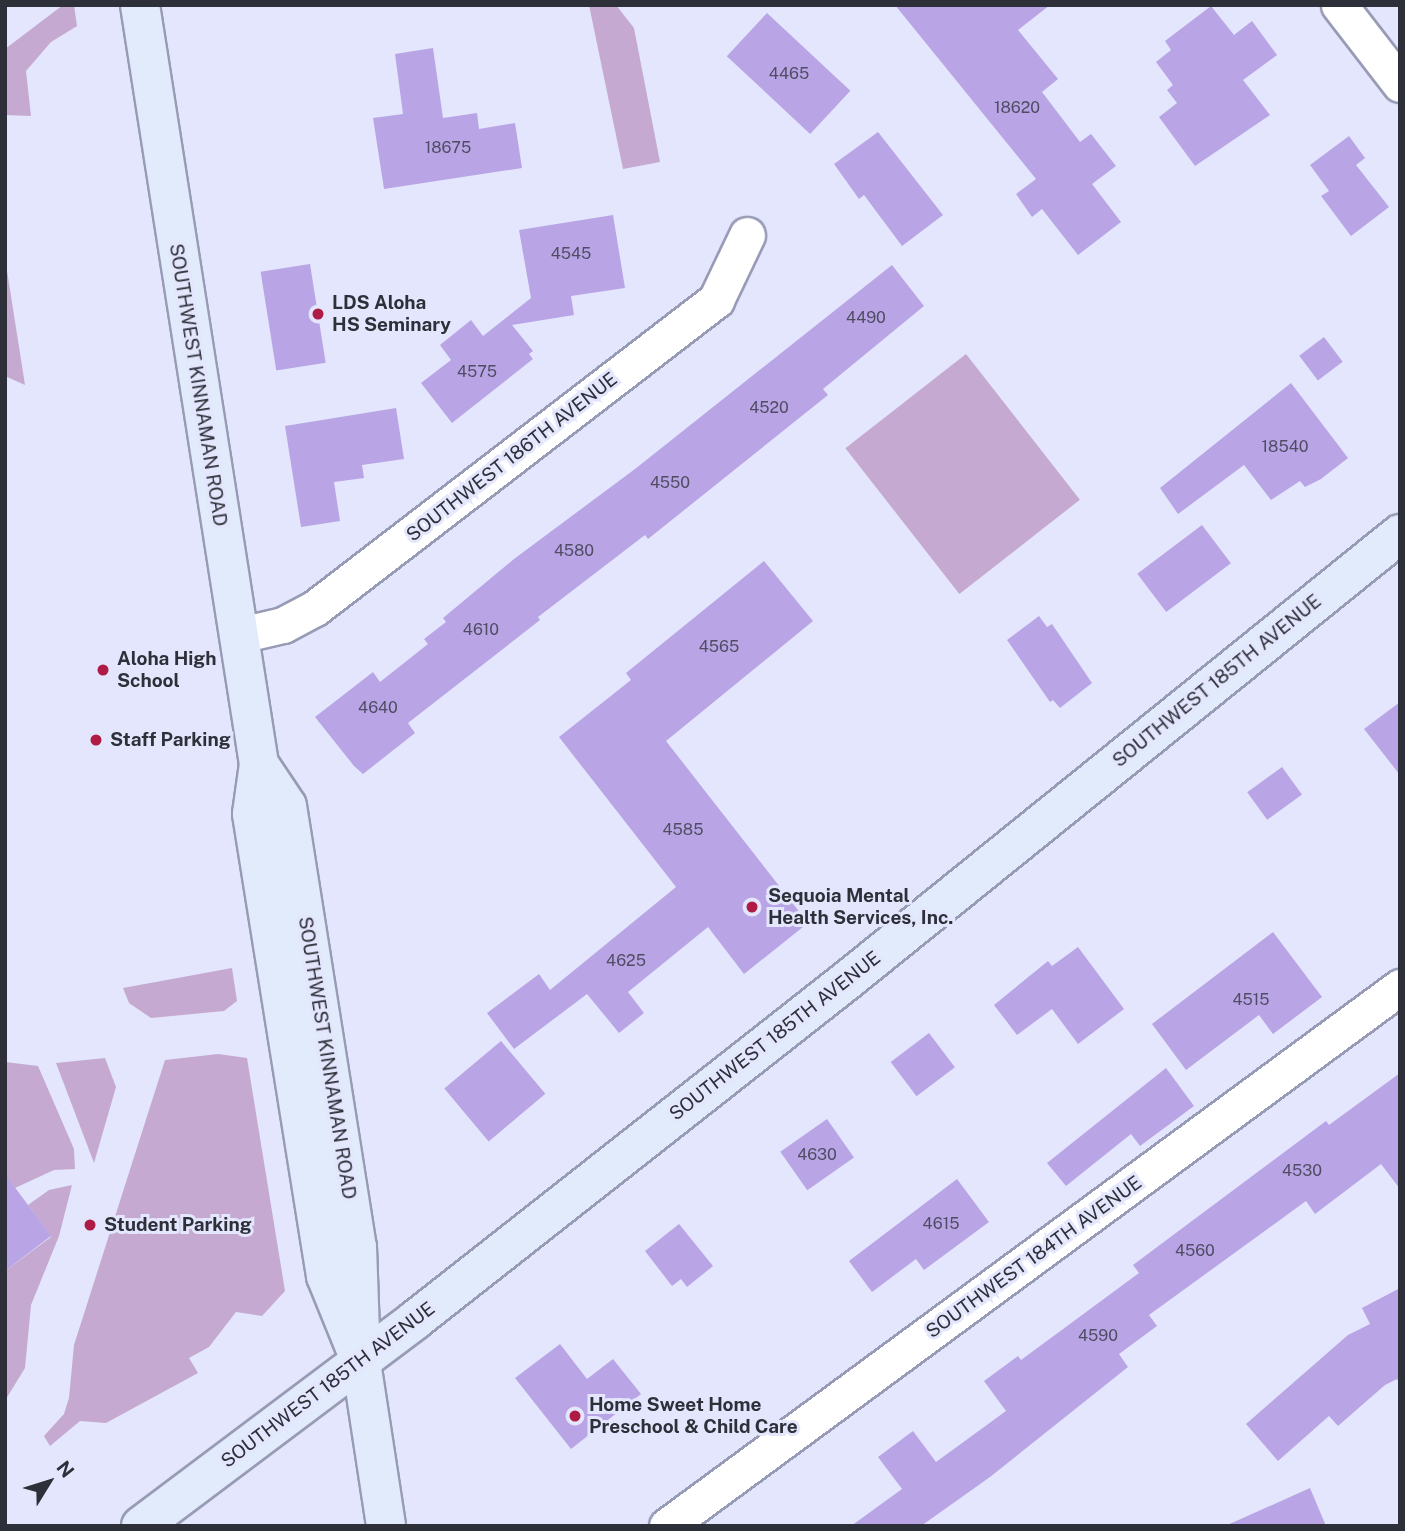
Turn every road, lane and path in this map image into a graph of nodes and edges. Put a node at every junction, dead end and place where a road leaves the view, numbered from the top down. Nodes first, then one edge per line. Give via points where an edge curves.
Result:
1 (141, 5) edge
2 (1339, 5) edge
3 (1400, 84) edge
4 (747, 234) dead end
5 (1400, 534) edge
6 (240, 635) junction
7 (1400, 988) edge
8 (361, 1362) junction
9 (141, 1526) edge
10 (386, 1526) edge
11 (667, 1526) edge

1 - 6 main road, SOUTHWEST KINNAMAN ROAD
2 - 3 street
4 - 6 street, SOUTHWEST 186TH AVENUE via 716,300 314,608 283,625
5 - 8 main road, SOUTHWEST 185TH AVENUE via 850,978
6 - 8 main road, SOUTHWEST KINNAMAN ROAD via 259,764 287,806 357,1247
7 - 11 street, SOUTHWEST 184TH AVENUE
8 - 9 main road, SOUTHWEST 185TH AVENUE
8 - 10 main road, SOUTHWEST KINNAMAN ROAD

